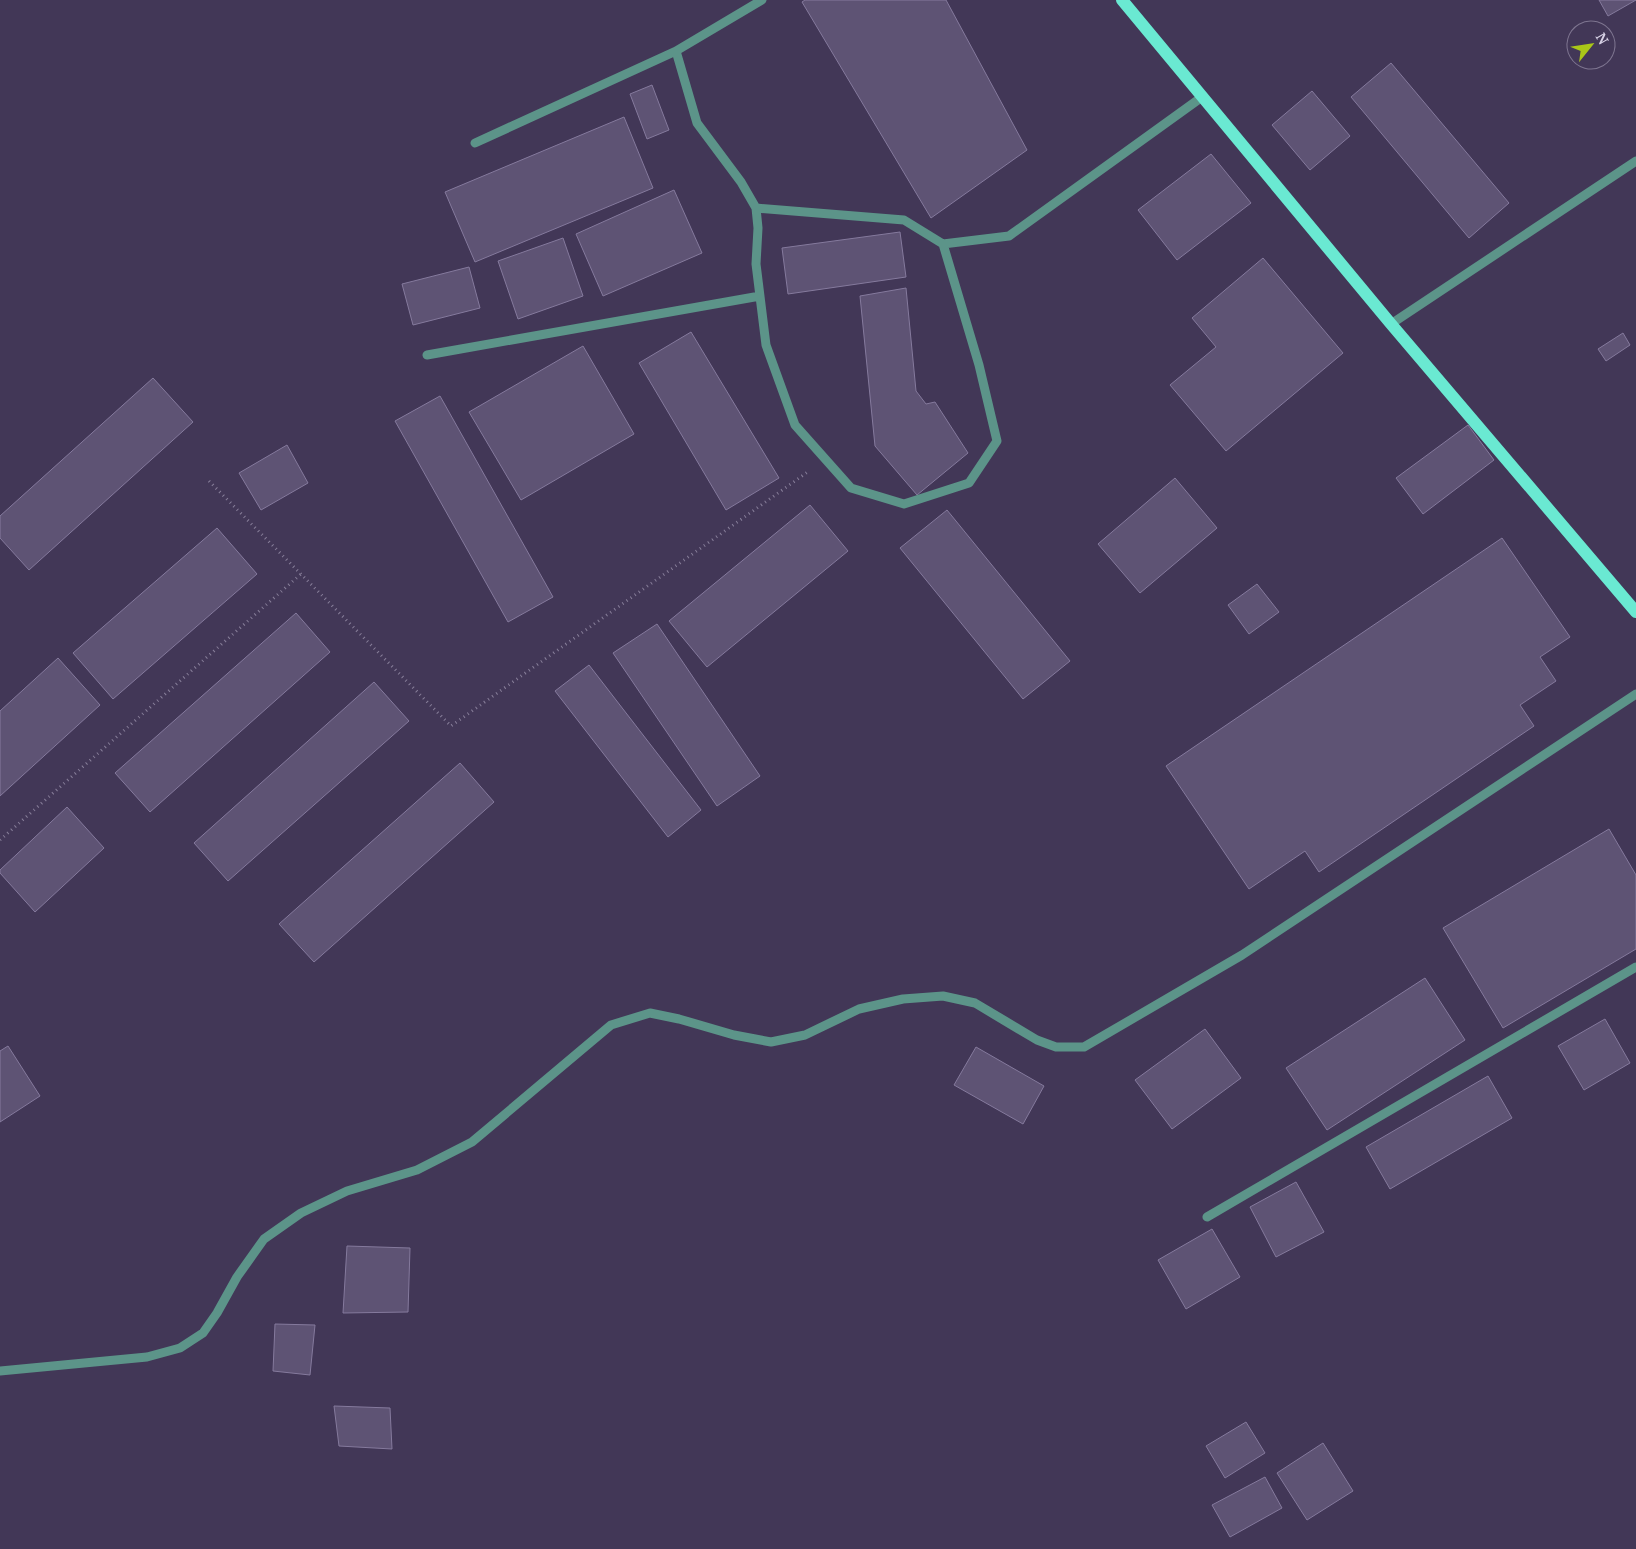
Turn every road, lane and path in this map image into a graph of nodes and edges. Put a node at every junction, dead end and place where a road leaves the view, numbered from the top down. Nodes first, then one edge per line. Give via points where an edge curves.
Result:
1 (762, 0) edge
2 (1122, 0) edge
3 (676, 51) junction
4 (1202, 97) junction
5 (475, 143) dead end
6 (1636, 161) edge
7 (756, 208) junction
8 (943, 244) junction
9 (760, 296) junction
10 (1390, 324) junction
11 (426, 355) dead end
12 (825, 459) junction
13 (209, 481) dead end
14 (301, 574) junction
15 (1636, 612) edge
16 (1636, 694) edge
17 (0, 840) edge
18 (1636, 967) edge
19 (1206, 1217) dead end
20 (0, 1371) edge

1 - 3 street
2 - 4 main road
3 - 5 street
3 - 7 street via 697,123 741,182
4 - 8 street via 1009,236
4 - 10 main road
6 - 10 street
7 - 8 street via 904,220
7 - 9 street via 756,264
8 - 12 street via 997,441 969,483 904,504 851,488
9 - 11 street
9 - 12 street via 766,346 795,425
10 - 15 main road
12 - 14 path via 451,726
13 - 14 path
14 - 17 path
16 - 20 street via 1242,955 1084,1048 1056,1047 1037,1040 975,1003 943,996 903,999 858,1009 805,1035 771,1042 650,1013 611,1025 472,1142 417,1170 347,1191 301,1212 264,1239 203,1333 180,1348 147,1357
18 - 19 street

